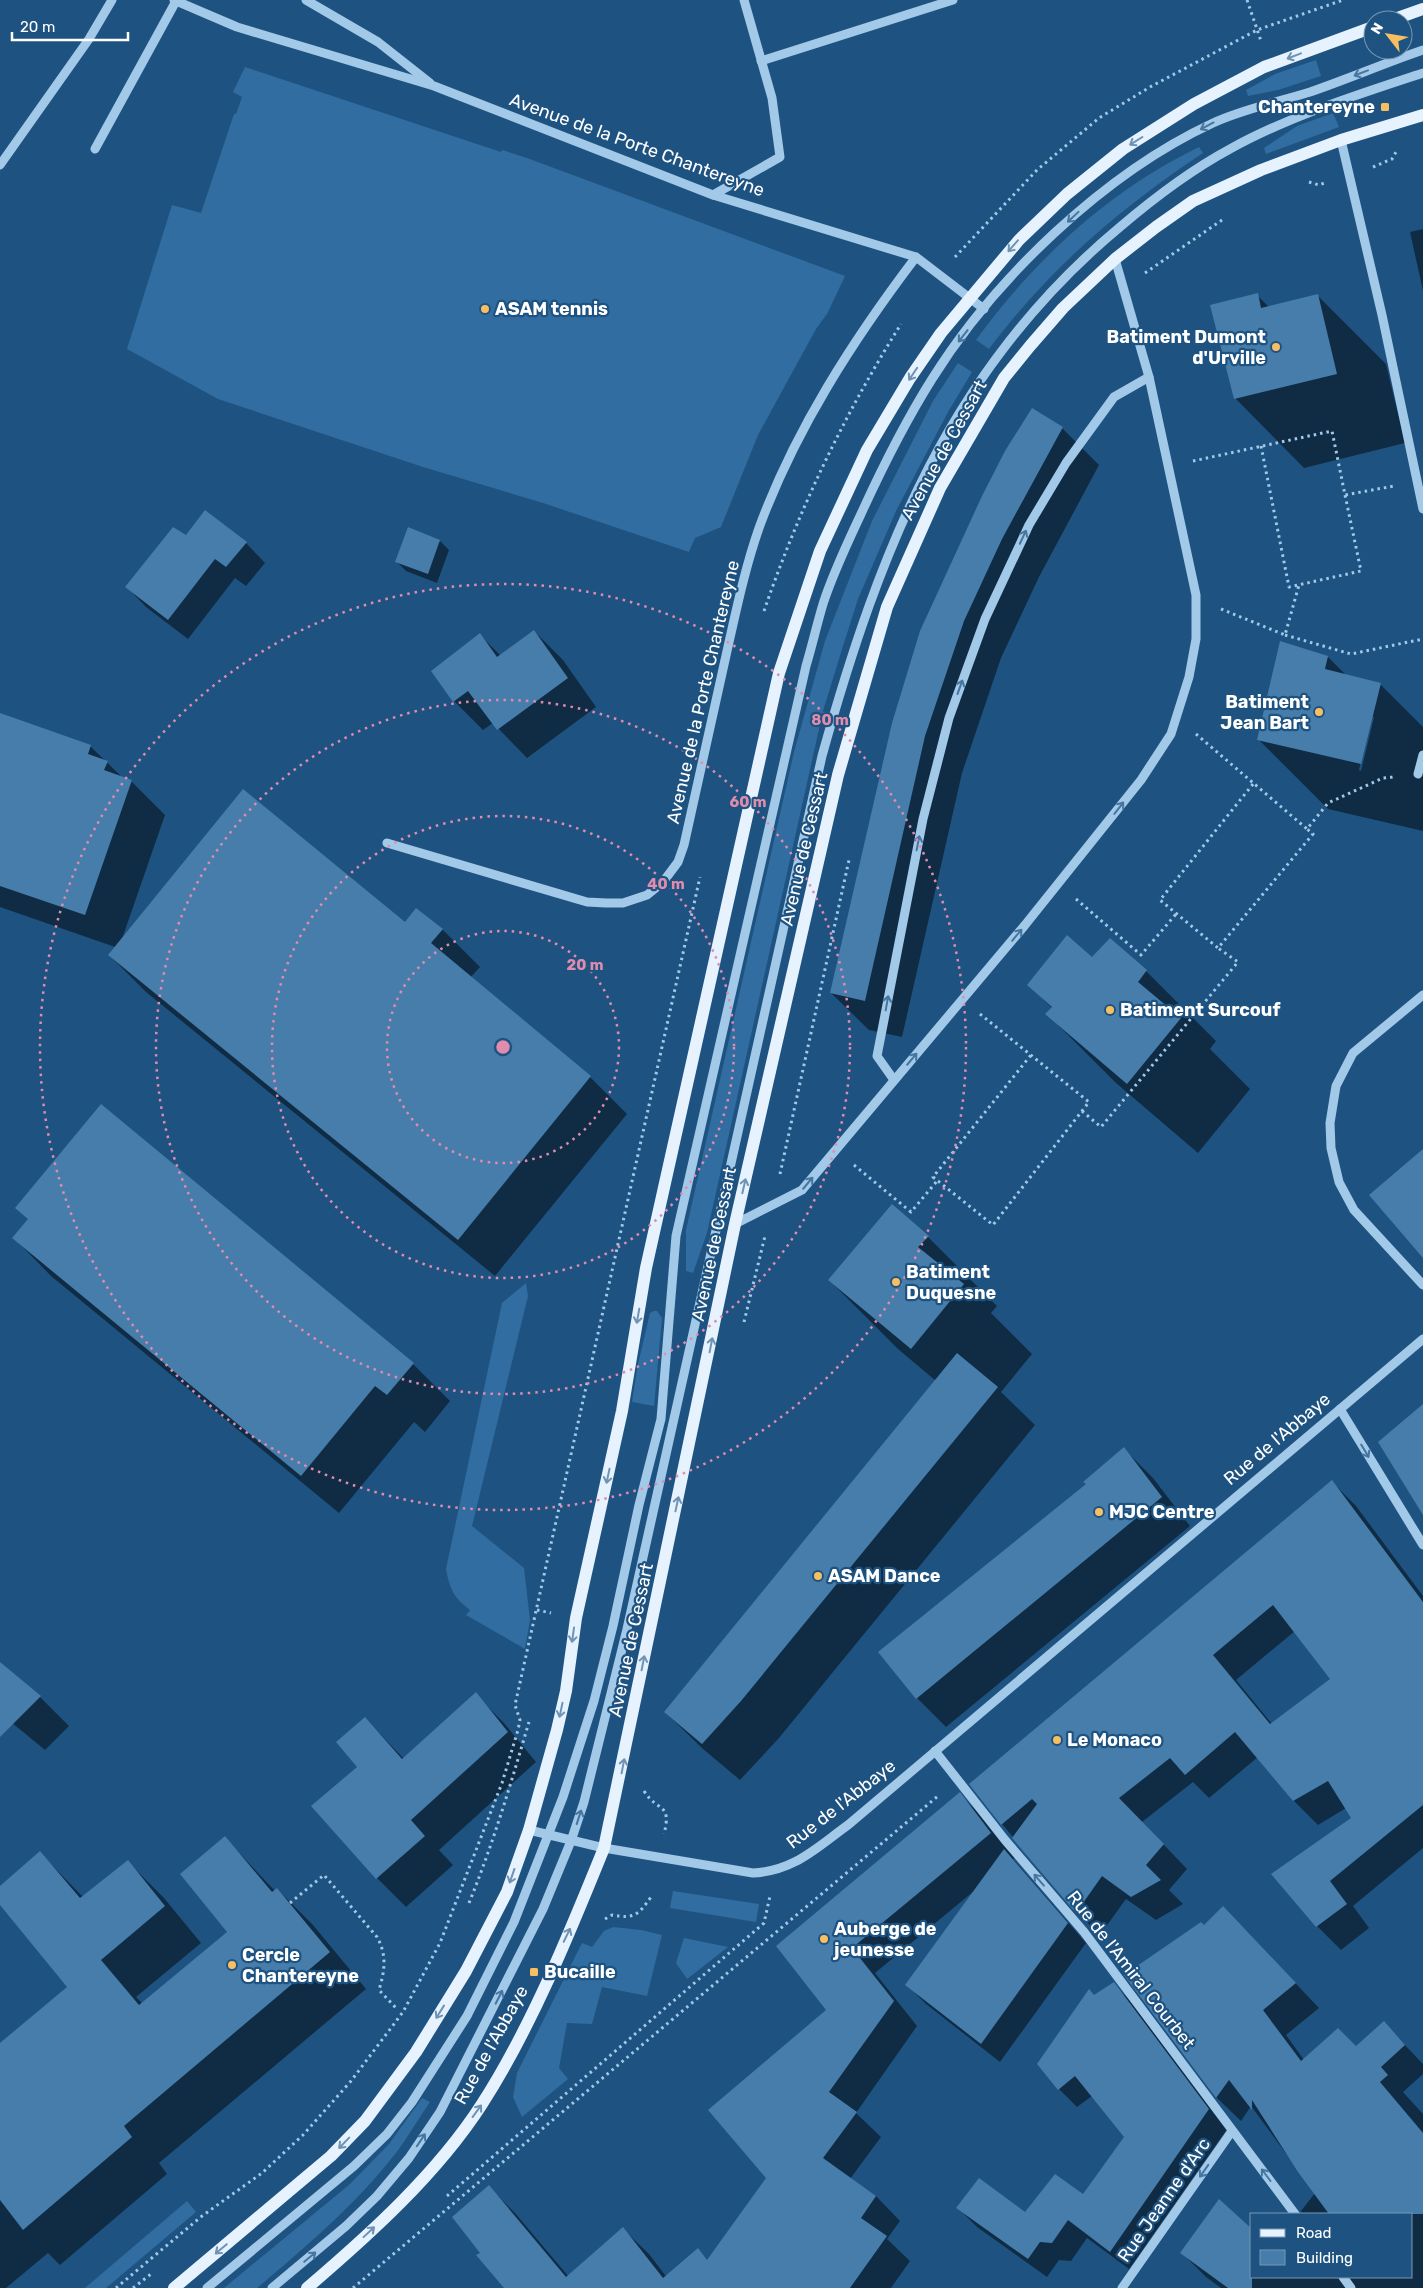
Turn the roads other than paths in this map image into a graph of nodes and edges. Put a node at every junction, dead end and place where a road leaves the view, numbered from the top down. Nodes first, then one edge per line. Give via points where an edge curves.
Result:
1 (112, 0) edge
2 (306, 0) edge
3 (744, 0) edge
4 (953, 0) edge
5 (175, 1) edge
6 (1363, 31) edge
7 (1423, 50) edge
8 (762, 61) junction
9 (1423, 73) edge
10 (434, 86) junction
11 (1423, 115) edge
12 (1341, 140) junction
13 (95, 149) dead end
14 (0, 165) edge
15 (713, 195) junction
16 (916, 257) junction
17 (1115, 259) junction
18 (968, 298) junction
19 (984, 309) junction
20 (1149, 377) junction
21 (1423, 509) edge
22 (1423, 755) edge
23 (1418, 774) road end
24 (387, 843) dead end
25 (1423, 995) edge
26 (894, 1080) junction
27 (735, 1224) junction
28 (1423, 1285) edge
29 (1423, 1339) edge
30 (1340, 1409) junction
31 (1423, 1545) edge
32 (935, 1751) junction
33 (529, 1830) junction
34 (548, 1835) junction
35 (571, 1841) junction
36 (604, 1848) junction
37 (1232, 2131) junction
38 (1294, 2213) edge
39 (174, 2288) edge
40 (207, 2288) edge
41 (272, 2288) edge
42 (307, 2288) edge
43 (1122, 2288) edge

1 - 14 street via 89,39
2 - 10 street, Avenue de la Porte Chantereyne via 378,42
3 - 8 street
4 - 8 street
5 - 10 street, Avenue de la Porte Chantereyne via 237,27
5 - 13 street, Avenue de la Porte Chantereyne
6 -> 18 main road via 1264,68 1194,104 1123,149 1033,226
7 -> 19 street via 1312,91 1214,122 1168,147 1084,207 1033,254
8 - 15 street via 772,98 780,157
35 -> 9 street via 591,1776 627,1629 822,756 847,667 900,523 961,408 988,366 1036,306 1098,245 1184,177 1231,148 1317,109
10 - 15 street, Avenue de la Porte Chantereyne
11 - 12 main road, Avenue de Cessart
12 - 17 main road, Avenue de Cessart via 1193,201
12 - 21 street
15 - 16 street, Avenue de la Porte Chantereyne
16 - 18 street, Avenue de la Porte Chantereyne
16 - 24 street, Avenue de la Porte Chantereyne via 887,294 837,370 784,468 745,575 684,845 678,862 663,882 647,895 623,903 586,902
17 - 20 street
27 -> 17 main road, Avenue de Cessart via 838,775 887,607 940,488 1004,378 1062,308
18 - 19 street, Avenue de la Porte Chantereyne
18 -> 33 main road via 910,378 867,450 820,551 779,673 646,1268 622,1411 576,1618 566,1691
19 -> 34 street via 933,378 903,428 874,484 823,603 676,1236 661,1419 594,1701
26 -> 20 street via 877,1056 923,819 949,718 985,619 1028,525 1066,463 1114,397
26 -> 20 street via 1058,884 1141,780 1171,734 1196,639 1196,598
22 - 23 street
25 - 28 street via 1353,1053 1336,1086 1330,1123 1331,1148 1339,1182 1354,1210
27 -> 26 street via 802,1190
36 -> 27 main road, Avenue de Cessart
29 - 30 street, Rue de l'Abbaye
30 -> 31 street
30 - 32 street, Rue de l'Abbaye
32 - 36 street, Rue de l'Abbaye via 848,1825 803,1858 776,1871 753,1873
37 -> 32 street, Rue de l'Amiral Courbet via 1084,1932 1005,1840
33 - 34 street
33 -> 39 main road via 506,1892 466,1971 390,2090 331,2156
34 - 35 street
34 - 40 street via 514,1922 468,2016 412,2102 354,2166
35 - 36 street
41 -> 35 street via 377,2196 409,2158 440,2112 543,1909
42 -> 36 main road, Rue de l'Abbaye via 391,2212 447,2150 482,2104 520,2037
38 -> 37 street, Rue de l'Amiral Courbet
37 -> 43 street, Rue Jeanne d'Arc

